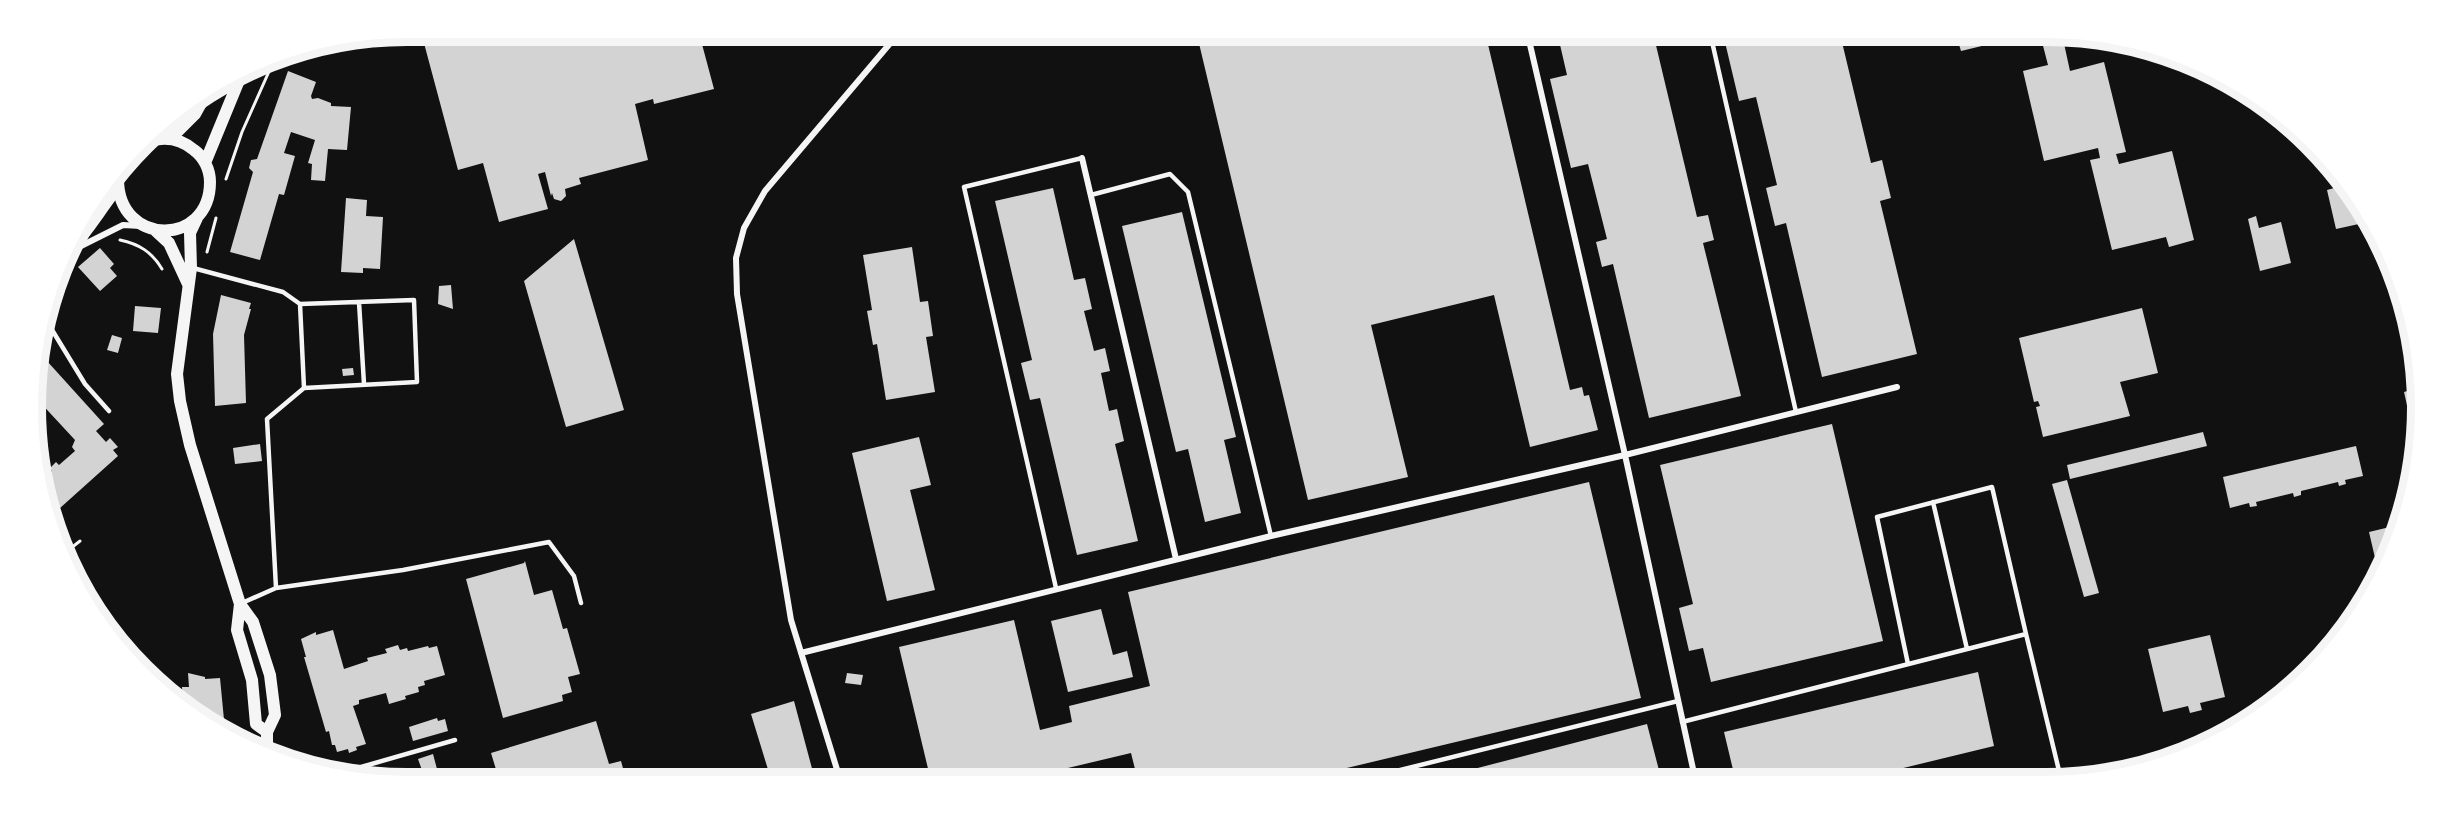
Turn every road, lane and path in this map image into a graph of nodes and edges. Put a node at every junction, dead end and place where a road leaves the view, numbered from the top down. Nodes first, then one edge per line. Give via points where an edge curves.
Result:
1 (891, 42) edge
2 (1529, 42) edge
3 (1712, 42) edge
4 (270, 69) edge
5 (238, 84) edge
6 (198, 108) edge
7 (161, 138) edge
8 (171, 138) junction
9 (1083, 158) joint
10 (205, 163) junction
11 (225, 182) dead end
12 (118, 186) edge
13 (1091, 195) junction
14 (217, 214) dead end
15 (197, 218) junction
16 (142, 226) junction
17 (156, 231) junction
18 (108, 232) junction
19 (80, 246) joint
20 (197, 270) junction
21 (164, 271) dead end
22 (188, 284) junction
23 (359, 302) junction
24 (300, 304) junction
25 (51, 328) edge
26 (364, 384) junction
27 (1897, 387) dead end
28 (304, 388) junction
29 (109, 411) dead end
30 (1796, 412) junction
31 (1625, 455) junction
32 (1933, 502) junction
33 (1271, 536) junction
34 (80, 541) dead end
35 (71, 548) edge
36 (1176, 559) junction
37 (276, 588) junction
38 (1056, 588) junction
39 (581, 603) dead end
40 (240, 604) junction
41 (2026, 634) junction
42 (1967, 649) junction
43 (801, 653) junction
44 (1908, 664) junction
45 (1678, 701) junction
46 (1682, 722) junction
47 (267, 732) junction
48 (455, 740) dead end
49 (267, 744) edge
50 (348, 767) edge
51 (2059, 771) edge
52 (838, 772) edge
53 (1392, 772) edge
54 (1694, 772) edge

1 - 43 street via 765,191 744,228 736,258 737,294 791,620
2 - 31 street
3 - 30 lane
4 - 11 path
5 - 10 main road
6 - 8 main road
7 - 8 main road
8 - 10 main road via 185,143
9 - 13 street
9 - 38 lane via 964,187
10 - 15 main road via 210,192
12 - 16 main road via 122,206
12 - 19 street
13 - 33 lane via 1170,174 1188,192
13 - 36 street
14 - 20 path
15 - 17 main road via 171,231
15 - 20 main road via 190,233
16 - 17 main road
16 - 18 street via 123,225
17 - 22 main road via 169,243
18 - 19 street
18 - 21 path via 113,239 147,250
20 - 22 main road
20 - 24 lane via 283,292
22 - 40 main road via 177,374 180,401
23 - 24 lane
23 - 26 lane
23 - 26 lane via 414,300 417,382
24 - 28 lane
25 - 29 lane via 85,384
26 - 28 lane
27 - 30 street
28 - 37 lane via 267,419
30 - 31 street
31 - 33 street
31 - 45 street
32 - 41 lane via 1992,487
32 - 42 lane
32 - 44 lane via 1877,517
33 - 36 street
34 - 35 path
36 - 38 street
37 - 39 lane via 403,570 549,542 574,576
37 - 40 lane
38 - 43 street
40 - 47 main road via 237,630 252,680 256,724
40 - 47 main road via 253,622 270,675 275,715
41 - 42 lane
41 - 51 lane
42 - 44 lane
43 - 52 street
44 - 46 lane
45 - 46 street
45 - 53 lane
46 - 54 street
47 - 49 main road
48 - 50 lane via 361,767

